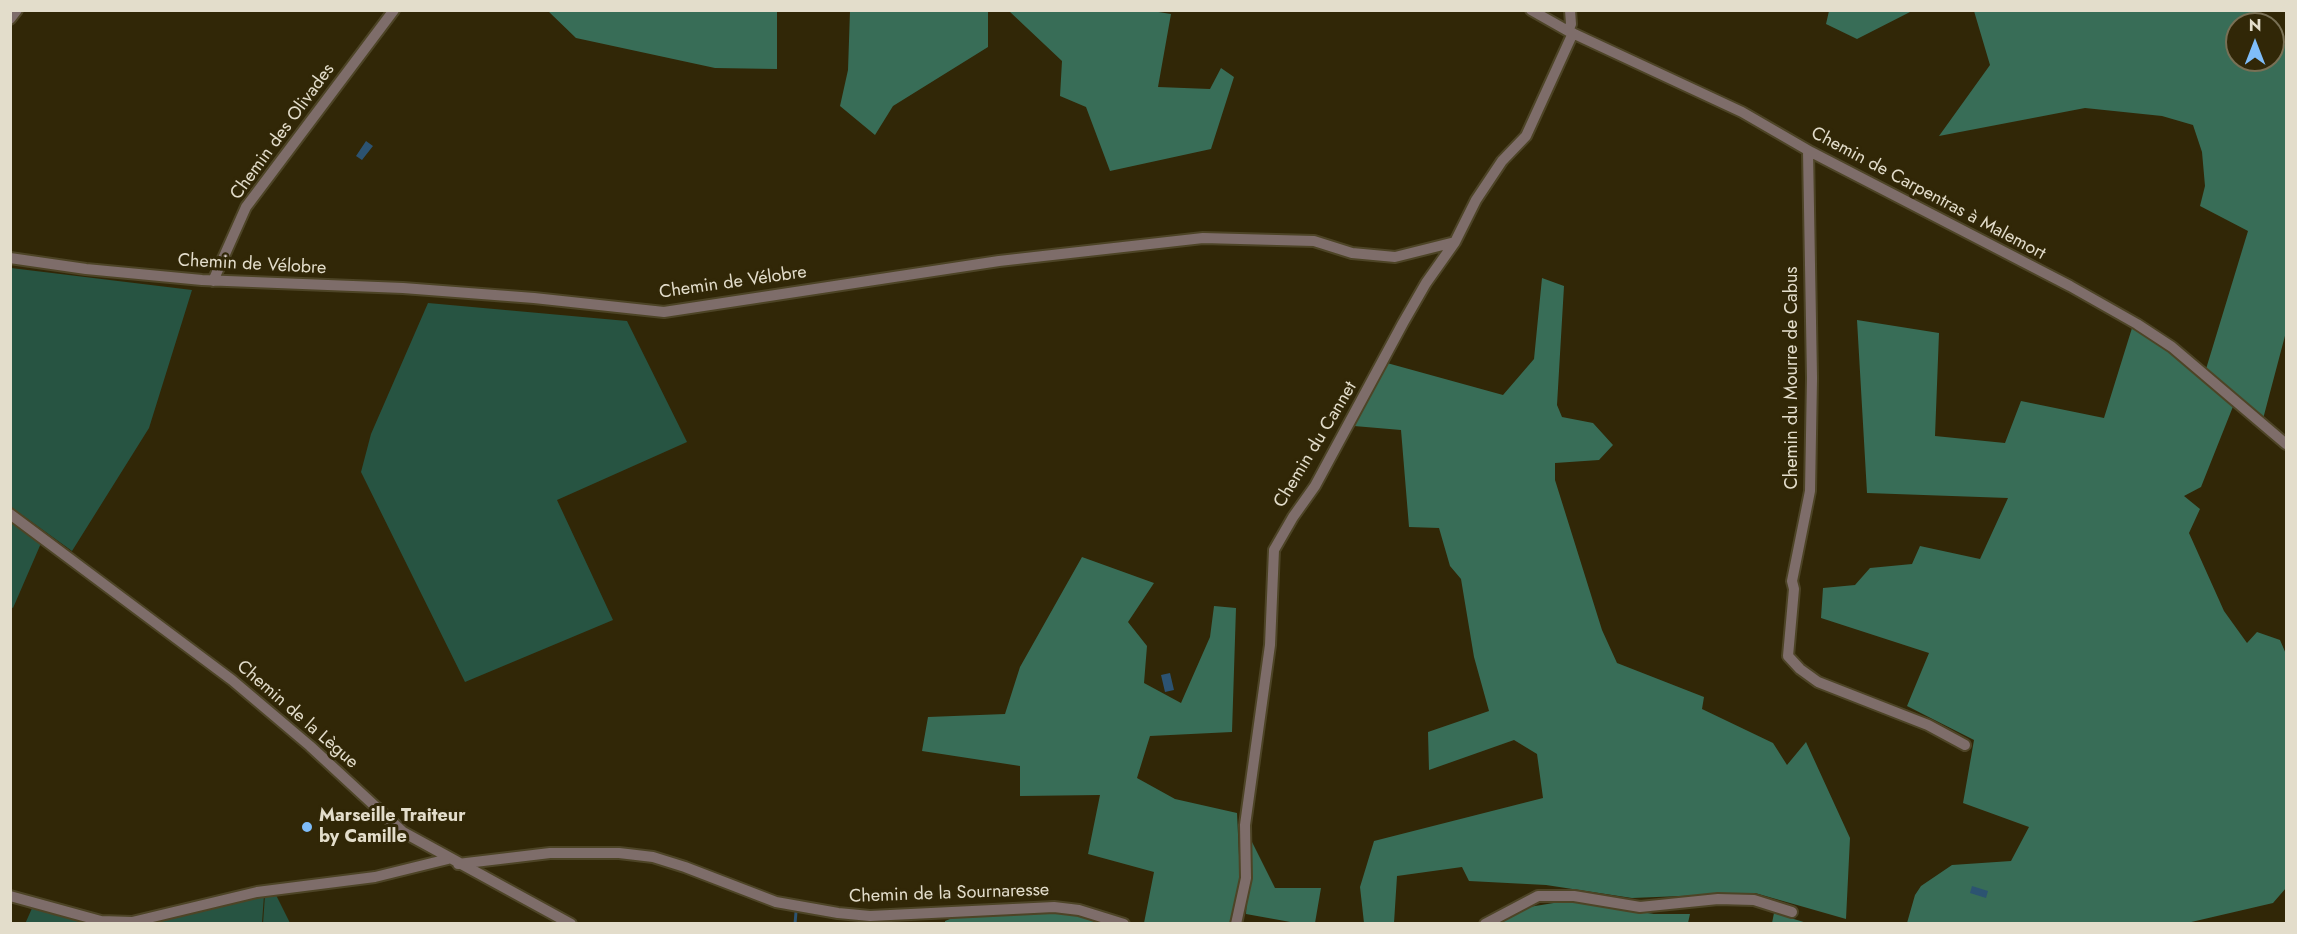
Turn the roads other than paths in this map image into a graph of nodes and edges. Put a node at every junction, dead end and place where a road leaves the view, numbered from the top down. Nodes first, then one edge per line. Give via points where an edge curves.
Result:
1 (17, 10) edge
2 (393, 10) edge
3 (1531, 10) edge
4 (1570, 10) edge
5 (10, 19) edge
6 (1571, 32) junction
7 (1808, 151) junction
8 (1455, 242) junction
9 (10, 258) edge
10 (213, 281) junction
11 (2286, 444) edge
12 (10, 514) edge
13 (1965, 745) dead end
14 (453, 861) junction
15 (10, 896) edge
16 (1792, 912) dead end
17 (571, 924) edge
18 (1124, 924) edge
19 (1236, 924) edge
20 (1485, 924) edge

1 - 5 street
2 - 10 street, Chemin des Olivades via 246,207
3 - 6 street, Chemin de Carpentras à Malemort
4 - 6 street, Chemin du Cannet
6 - 7 street, Chemin de Carpentras à Malemort via 1707,93
6 - 8 street, Chemin du Cannet via 1526,136 1502,161
7 - 11 street, Chemin de Carpentras à Malemort via 2137,324 2172,347
7 - 13 street, Chemin du Mourre de Cabus via 1810,475 1792,581 1788,656 1818,682 1928,725
8 - 10 street, Chemin de Vélobre via 1395,257 1352,253 1314,241 1203,238 999,261 664,312 404,288
8 - 19 street, Chemin du Cannet via 1426,283 1321,476 1274,550 1270,645 1245,825 1246,878
9 - 10 street, Chemin de Vélobre
12 - 14 street, Chemin de la Lègue via 232,680 403,832
14 - 15 street, Chemin de la Sournaresse via 375,877 265,891 132,922 101,921
14 - 17 street, Chemin de la Lègue
14 - 18 street, Chemin de la Sournaresse via 550,853 619,853 664,861 776,902 838,913 893,915 1054,907
16 - 20 street via 1754,900 1718,899 1640,907 1574,896 1538,896

